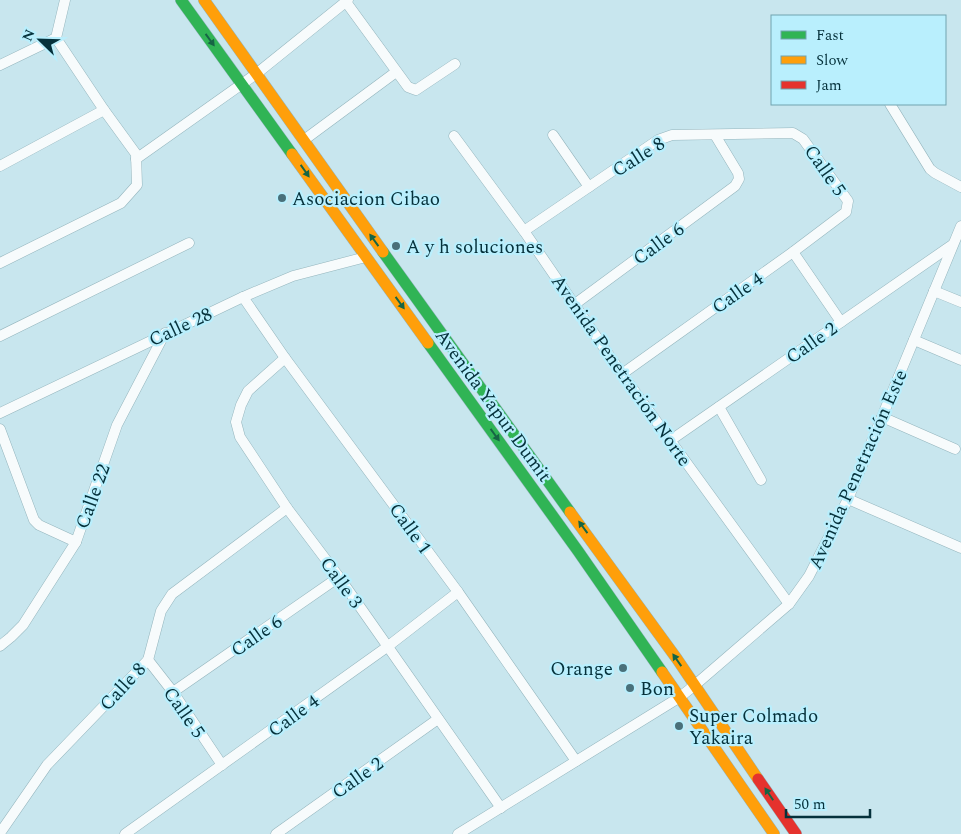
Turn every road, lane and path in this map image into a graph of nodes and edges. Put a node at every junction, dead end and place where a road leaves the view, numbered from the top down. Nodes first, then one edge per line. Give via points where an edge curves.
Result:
1 (65, 0) edge
2 (181, 0) edge
3 (204, 0) edge
4 (347, 1) edge
5 (56, 38) junction
6 (455, 64) dead end
7 (0, 65) edge
8 (396, 72) junction
9 (256, 74) junction
10 (241, 84) junction
11 (891, 105) edge
12 (104, 110) junction
13 (553, 135) dead end
14 (715, 135) junction
15 (799, 135) joint
16 (454, 136) dead end
17 (304, 140) junction
18 (136, 159) junction
19 (0, 166) edge
20 (590, 187) junction
21 (961, 187) edge
22 (848, 207) joint
23 (961, 226) edge
24 (524, 231) junction
25 (189, 243) dead end
26 (952, 245) junction
27 (793, 252) junction
28 (366, 257) junction
29 (0, 263) edge
30 (934, 291) junction
31 (243, 296) junction
32 (961, 302) edge
33 (575, 304) junction
34 (841, 322) junction
35 (165, 333) junction
36 (0, 336) edge
37 (914, 340) junction
38 (286, 358) junction
39 (961, 360) edge
40 (622, 374) junction
41 (719, 407) junction
42 (0, 413) edge
43 (882, 417) junction
44 (0, 429) edge
45 (671, 440) junction
46 (955, 449) dead end
47 (761, 480) dead end
48 (848, 499) junction
49 (287, 508) junction
50 (76, 542) junction
51 (961, 548) edge
52 (339, 578) junction
53 (458, 592) junction
54 (789, 604) junction
55 (0, 646) edge
56 (387, 647) junction
57 (148, 660) junction
58 (695, 685) junction
59 (172, 692) junction
60 (680, 696) junction
61 (438, 719) junction
62 (576, 761) junction
63 (222, 765) junction
64 (501, 808) junction
65 (0, 833) edge
66 (125, 834) edge
67 (276, 834) edge
68 (458, 834) edge
69 (774, 834) edge
70 (796, 834) edge

1 - 5 street
2 -> 10 main road, Avenida Yapur Dumit
3 - 9 main road, Avenida Yapur Dumit
4 - 8 street
4 - 9 street
5 - 7 street
5 - 12 street
6 - 8 street via 416,90 408,87
8 - 17 street
9 - 10 street
9 - 17 main road, Avenida Yapur Dumit
10 - 18 street
10 -> 28 main road, Avenida Yapur Dumit
11 - 21 street via 930,169
12 - 18 street via 136,154
12 - 19 street
13 - 20 street
14 - 15 street, Calle 8
14 - 20 street, Calle 8 via 666,136
14 - 33 street, Calle 6 via 738,173 735,186
15 - 22 street, Calle 5 via 848,202
16 - 24 street, Avenida Penetración Norte
58 -> 17 main road, Avenida Yapur Dumit
18 - 29 street via 137,184 121,203
20 - 24 street, Calle 8
22 - 27 street, Calle 4 via 846,212
23 - 26 street, Avenida Penetración Este
24 - 33 street, Avenida Penetración Norte
25 - 36 street
26 - 30 street, Avenida Penetración Este
26 - 34 street, Calle 2
27 - 34 street
27 - 40 street, Calle 4
28 - 31 street, Calle 28 via 293,276
28 -> 60 main road, Avenida Yapur Dumit
30 - 32 street
30 - 37 street, Avenida Penetración Este
31 - 35 street, Calle 28
31 - 38 street, Calle 1
33 - 40 street, Avenida Penetración Norte
34 - 41 street, Calle 2
35 - 42 street, Calle 28
35 - 50 street, Calle 22 via 117,425
37 - 39 street
37 - 43 street, Avenida Penetración Este
38 - 49 street, Calle 3 via 248,391 236,422 240,437
38 - 53 street, Calle 1
40 - 45 street, Avenida Penetración Norte
41 - 45 street, Calle 2
41 - 47 street
43 - 46 street
43 - 48 street, Avenida Penetración Este
44 - 50 street via 34,520
45 - 54 street, Avenida Penetración Norte
48 - 51 street
48 - 54 street, Avenida Penetración Este via 809,576
49 - 52 street, Calle 3
49 - 57 street, Calle 8 via 172,594 162,611
50 - 55 street, Calle 22 via 23,625
52 - 56 street, Calle 3
52 - 59 street, Calle 6
53 - 56 street, Calle 4
53 - 62 street, Calle 1
54 - 58 street, Avenida Penetración Este
56 - 61 street, Calle 3
56 - 63 street, Calle 4
57 - 59 street, Calle 5
57 - 65 street, Calle 8 via 47,764
58 - 60 street, Avenida Penetración Este
70 -> 58 main road, Avenida Yapur Dumit
59 - 63 street, Calle 5
60 - 62 street, Avenida Penetración Este
60 - 69 main road, Avenida Yapur Dumit
61 - 64 street, Calle 3
61 - 67 street, Calle 2
62 - 64 street, Avenida Penetración Este
63 - 66 street, Calle 4
64 - 68 street, Avenida Penetración Este

